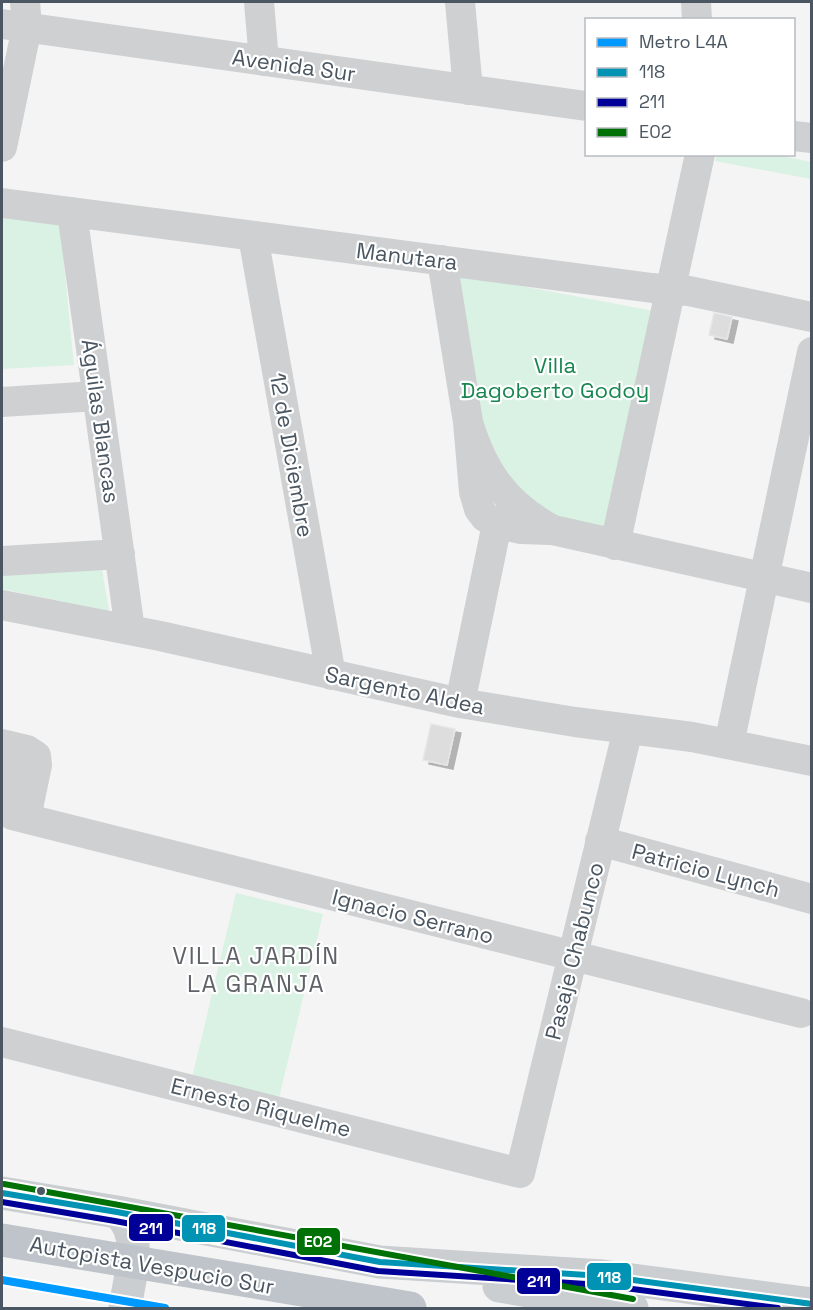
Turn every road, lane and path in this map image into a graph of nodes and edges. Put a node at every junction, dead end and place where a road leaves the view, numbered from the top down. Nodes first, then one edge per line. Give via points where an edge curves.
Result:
1 (259, 2) edge
2 (460, 2) edge
3 (696, 2) edge
4 (18, 18) edge
5 (697, 18) edge
6 (264, 61) junction
7 (468, 90) junction
8 (585, 106) edge
9 (795, 136) edge
10 (812, 138) edge
11 (2, 147) edge
12 (700, 156) edge
13 (2, 203) edge
14 (72, 212) junction
15 (253, 236) junction
16 (442, 260) junction
17 (670, 289) junction
18 (812, 316) edge
19 (812, 352) edge
20 (97, 396) junction
21 (2, 402) edge
22 (803, 430) edge
23 (503, 512) junction
24 (615, 545) junction
25 (120, 554) junction
26 (2, 561) edge
27 (764, 577) junction
28 (812, 588) edge
29 (2, 605) edge
30 (130, 630) junction
31 (331, 675) junction
32 (460, 703) junction
33 (628, 729) junction
34 (729, 744) junction
35 (6, 745) edge
36 (812, 761) edge
37 (2, 789) edge
38 (14, 812) edge
39 (600, 841) junction
40 (812, 899) edge
41 (573, 956) junction
42 (801, 1013) dead end
43 (2, 1042) edge
44 (520, 1173) joint
45 (2, 1193) edge
46 (123, 1220) junction
47 (2, 1240) edge
48 (380, 1262) junction
49 (812, 1304) edge
50 (125, 1308) edge
51 (410, 1308) edge
52 (632, 1308) edge

1 - 6 street
2 - 7 street
3 - 5 street
4 - 6 street, Avenida Sur
4 - 11 street
6 - 7 street, Avenida Sur
7 - 8 street, Avenida Sur
9 - 10 street
12 - 17 street
13 - 14 street, Manutara
14 - 15 street, Manutara
14 - 20 street, Águilas Blancas
15 - 16 street, Manutara
15 - 31 street, 12 de Diciembre
16 - 17 street, Manutara
16 - 23 street via 468,422 475,501 485,517
17 - 18 street, Manutara
17 - 24 street
19 - 22 street
20 - 21 street
20 - 25 street, Águilas Blancas
22 - 27 street
23 - 24 street via 521,529 553,530
23 - 32 street
24 - 27 street
25 - 26 street
25 - 30 street, Águilas Blancas
27 - 28 street
27 - 34 street
29 - 30 street, Sargento Aldea
30 - 31 street, Sargento Aldea
31 - 32 street, Sargento Aldea
32 - 33 street, Sargento Aldea
33 - 34 street, Sargento Aldea
33 - 39 street, Pasaje Chabunco
34 - 36 street, Sargento Aldea
35 - 37 street, Ignacio Serrano
35 - 38 street, Ignacio Serrano via 32,752 37,760
38 - 41 street, Ignacio Serrano
39 - 40 street, Patricio Lynch
39 - 41 street, Pasaje Chabunco
41 - 42 street, Ignacio Serrano
41 - 44 street, Pasaje Chabunco
43 - 44 street, Ernesto Riquelme
45 - 46 main road
46 - 48 main road
46 - 50 main road via 133,1248
47 - 51 highway, Autopista Vespucio Sur
48 - 49 main road via 603,1276
48 - 52 main road

